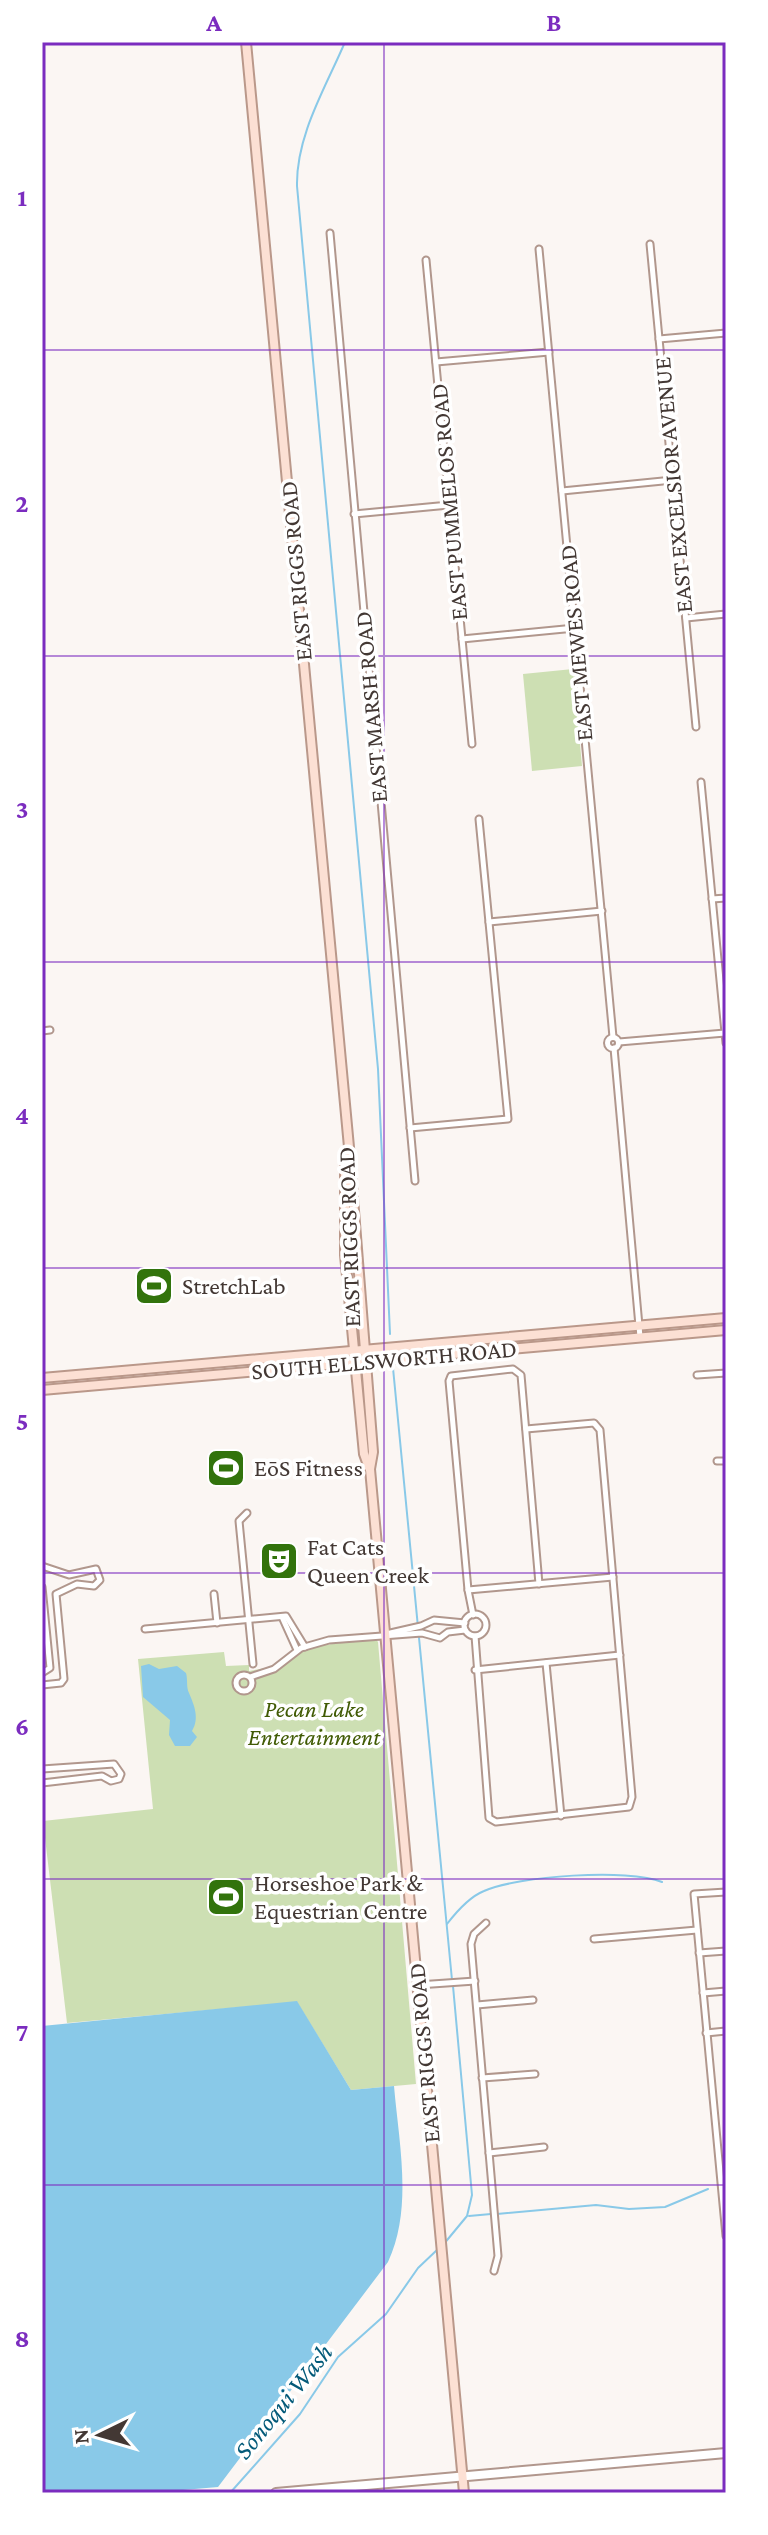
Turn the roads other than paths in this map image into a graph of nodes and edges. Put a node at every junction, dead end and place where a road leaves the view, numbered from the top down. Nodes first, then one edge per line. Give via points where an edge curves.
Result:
1 (246, 42) edge
2 (330, 233) dead end
3 (650, 244) dead end
4 (539, 249) dead end
5 (426, 260) dead end
6 (726, 333) edge
7 (659, 339) junction
8 (549, 352) junction
9 (436, 362) junction
10 (673, 480) junction
11 (562, 491) junction
12 (449, 505) junction
13 (354, 514) junction
14 (726, 614) edge
15 (686, 618) junction
16 (575, 628) junction
17 (462, 639) junction
18 (696, 727) dead end
19 (472, 744) dead end
20 (701, 782) dead end
21 (479, 819) dead end
22 (726, 898) edge
23 (712, 899) junction
24 (602, 911) junction
25 (489, 922) junction
26 (50, 1030) dead end
27 (42, 1031) edge
28 (725, 1033) edge
29 (613, 1037) junction
30 (619, 1042) junction
31 (726, 1043) edge
32 (614, 1048) junction
33 (410, 1128) junction
34 (415, 1181) dead end
35 (726, 1318) edge
36 (639, 1326) junction
37 (726, 1330) edge
38 (640, 1337) junction
39 (359, 1349) junction
40 (360, 1363) junction
41 (726, 1373) edge
42 (82, 1375) junction
43 (697, 1375) dead end
44 (42, 1378) edge
45 (82, 1386) junction
46 (42, 1390) edge
47 (526, 1429) junction
48 (717, 1461) dead end
49 (726, 1461) edge
50 (247, 1513) dead end
51 (42, 1566) edge
52 (613, 1577) junction
53 (539, 1584) junction
54 (42, 1587) edge
55 (468, 1590) junction
56 (214, 1594) dead end
57 (473, 1615) junction
58 (249, 1620) junction
59 (217, 1623) junction
60 (465, 1626) junction
61 (145, 1629) dead end
62 (422, 1630) junction
63 (292, 1631) junction
64 (385, 1634) junction
65 (475, 1636) junction
66 (305, 1647) junction
67 (297, 1650) junction
68 (620, 1655) junction
69 (546, 1663) junction
70 (253, 1664) dead end
71 (475, 1670) junction
72 (42, 1673) edge
73 (250, 1677) dead end
74 (42, 1685) edge
75 (42, 1769) edge
76 (42, 1783) edge
77 (561, 1816) junction
78 (726, 1892) edge
79 (486, 1923) dead end
80 (697, 1930) junction
81 (594, 1939) dead end
82 (726, 1951) edge
83 (699, 1953) junction
84 (475, 1981) junction
85 (418, 1985) junction
86 (726, 1991) edge
87 (703, 1993) junction
88 (533, 2000) dead end
89 (477, 2005) junction
90 (726, 2031) edge
91 (706, 2033) junction
92 (535, 2074) dead end
93 (482, 2078) junction
94 (544, 2147) dead end
95 (489, 2153) junction
96 (723, 2171) edge
97 (726, 2236) edge
98 (494, 2271) dead end
99 (726, 2453) edge
100 (463, 2476) junction
101 (302, 2492) edge
102 (276, 2493) edge
103 (464, 2493) edge

1 - 39 main road, EAST RIGGS ROAD via 344,1099
2 - 13 street, EAST MARSH ROAD
3 - 7 street, EAST EXCELSIOR AVENUE
4 - 8 street, EAST MEWES ROAD
5 - 9 street, EAST PUMMELOS ROAD
6 - 7 street
7 - 10 street, EAST EXCELSIOR AVENUE
8 - 9 street
8 - 11 street, EAST MEWES ROAD
9 - 12 street, EAST PUMMELOS ROAD
10 - 11 street
10 - 15 street, EAST EXCELSIOR AVENUE
11 - 16 street, EAST MEWES ROAD
12 - 13 street
12 - 17 street, EAST PUMMELOS ROAD
13 - 33 street, EAST MARSH ROAD
14 - 15 street
15 - 18 street, EAST EXCELSIOR AVENUE
16 - 17 street
16 - 24 street, EAST MEWES ROAD
17 - 19 street, EAST PUMMELOS ROAD
20 - 23 street
21 - 25 street
22 - 23 street
23 - 28 street
24 - 25 street
24 - 29 street, EAST MEWES ROAD
25 - 33 street via 508,1119
26 - 27 street
28 - 30 street
28 - 31 street
29 - 30 street
29 - 32 street, EAST MEWES ROAD via 608,1043
30 - 32 street
32 - 36 street, EAST MEWES ROAD
33 - 34 street, EAST MARSH ROAD
35 - 36 main road, SOUTH ELLSWORTH ROAD
36 - 38 street, EAST MEWES ROAD
36 - 39 main road, SOUTH ELLSWORTH ROAD
37 - 38 main road, SOUTH ELLSWORTH ROAD
38 - 40 main road, SOUTH ELLSWORTH ROAD
39 - 40 main road, EAST RIGGS ROAD
39 - 42 main road, SOUTH ELLSWORTH ROAD
40 - 45 main road, SOUTH ELLSWORTH ROAD
40 - 64 main road, EAST RIGGS ROAD via 373,1452 370,1469
41 - 43 street
42 - 44 main road, SOUTH ELLSWORTH ROAD
42 - 45 main road
45 - 46 main road, SOUTH ELLSWORTH ROAD
47 - 52 street via 594,1423 600,1430
47 - 53 street
47 - 55 street via 517,1371 451,1376
48 - 49 street
50 - 58 street via 239,1521
51 - 74 street via 69,1575 96,1569 100,1580 56,1594 64,1679
52 - 53 street
52 - 68 street
53 - 55 street
54 - 72 street via 50,1668
55 - 57 street
56 - 59 street
57 - 60 street
57 - 65 street via 486,1625
58 - 59 street
58 - 63 street via 290,1618
58 - 70 street
59 - 61 street
60 - 62 street via 434,1620
60 - 62 street via 440,1638
60 - 65 street
62 - 64 street
63 - 66 street
63 - 67 street
64 - 66 street
64 - 85 main road, EAST RIGGS ROAD
65 - 71 street
66 - 67 street
67 - 73 street via 274,1669
68 - 69 street
68 - 77 street via 629,1807
69 - 71 street
69 - 77 street
71 - 77 street via 488,1815 492,1820
75 - 76 street via 114,1764 121,1774 115,1781 102,1776
78 - 80 street via 694,1894
79 - 84 street via 471,1944
80 - 81 street
80 - 83 street
82 - 83 street
83 - 87 street
84 - 85 street
84 - 89 street
85 - 100 main road, EAST RIGGS ROAD
86 - 87 street
87 - 91 street
88 - 89 street
89 - 93 street
90 - 91 street
91 - 96 street
92 - 93 street
93 - 95 street
94 - 95 street
95 - 98 street via 498,2256
96 - 97 street
99 - 100 main road
100 - 101 main road
100 - 103 main road, EAST RIGGS ROAD
101 - 102 main road

